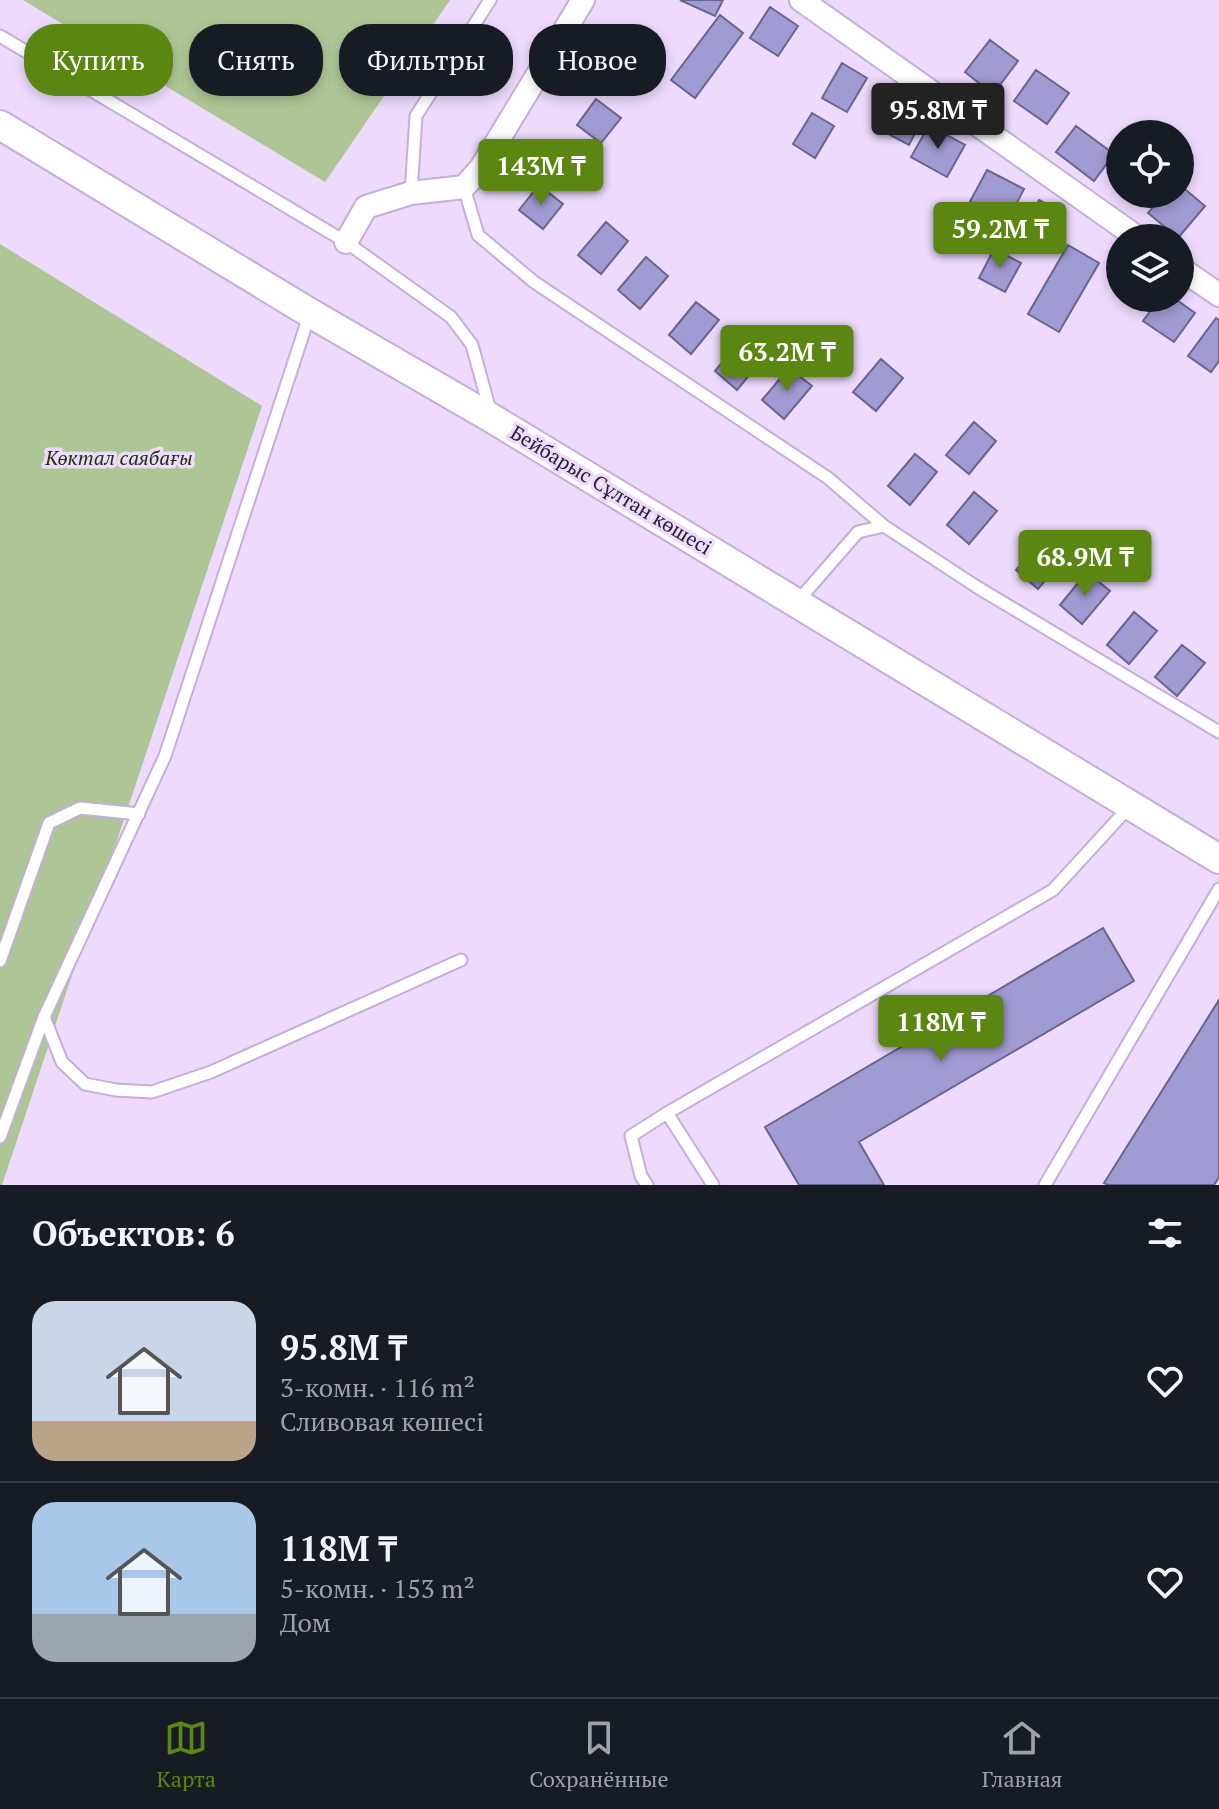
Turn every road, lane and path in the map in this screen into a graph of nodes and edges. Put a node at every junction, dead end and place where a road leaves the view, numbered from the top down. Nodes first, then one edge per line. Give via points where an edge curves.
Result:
1 (490, 0) edge
2 (583, 0) edge
3 (801, 0) edge
4 (0, 36) edge
5 (0, 125) edge
6 (464, 187) junction
7 (411, 193) junction
8 (1118, 224) edge
9 (346, 242) junction
10 (1194, 278) edge
11 (1219, 295) edge
12 (310, 313) junction
13 (493, 419) junction
14 (884, 526) junction
15 (796, 603) junction
16 (1219, 732) edge
17 (1130, 805) junction
18 (139, 814) junction
19 (1219, 859) edge
20 (1219, 889) edge
21 (461, 960) dead end
22 (0, 961) edge
23 (44, 1017) junction
24 (667, 1113) junction
25 (0, 1137) edge
26 (647, 1185) edge
27 (713, 1185) edge
28 (1045, 1185) edge

1 - 7 lane via 416,116
2 - 6 street via 481,168
3 - 8 street
4 - 9 lane
5 - 12 street, Бейбарыс Сұлтан көшесі
6 - 7 street
6 - 14 lane via 478,235 534,282 828,478
7 - 9 street via 366,207
9 - 13 lane via 451,317 472,345
10 - 11 street
12 - 13 street, Бейбарыс Сұлтан көшесі
12 - 18 lane via 165,756
13 - 15 street, Бейбарыс Сұлтан көшесі
14 - 15 lane via 858,532
14 - 16 lane
15 - 17 street, Бейбарыс Сұлтан көшесі
17 - 19 street, Бейбарыс Сұлтан көшесі
17 - 24 lane via 1053,890
18 - 22 lane via 80,808 49,823
18 - 23 lane
20 - 28 lane
21 - 23 lane via 211,1072 152,1092 85,1084 62,1062
23 - 25 lane
24 - 26 lane via 631,1136
24 - 27 lane

